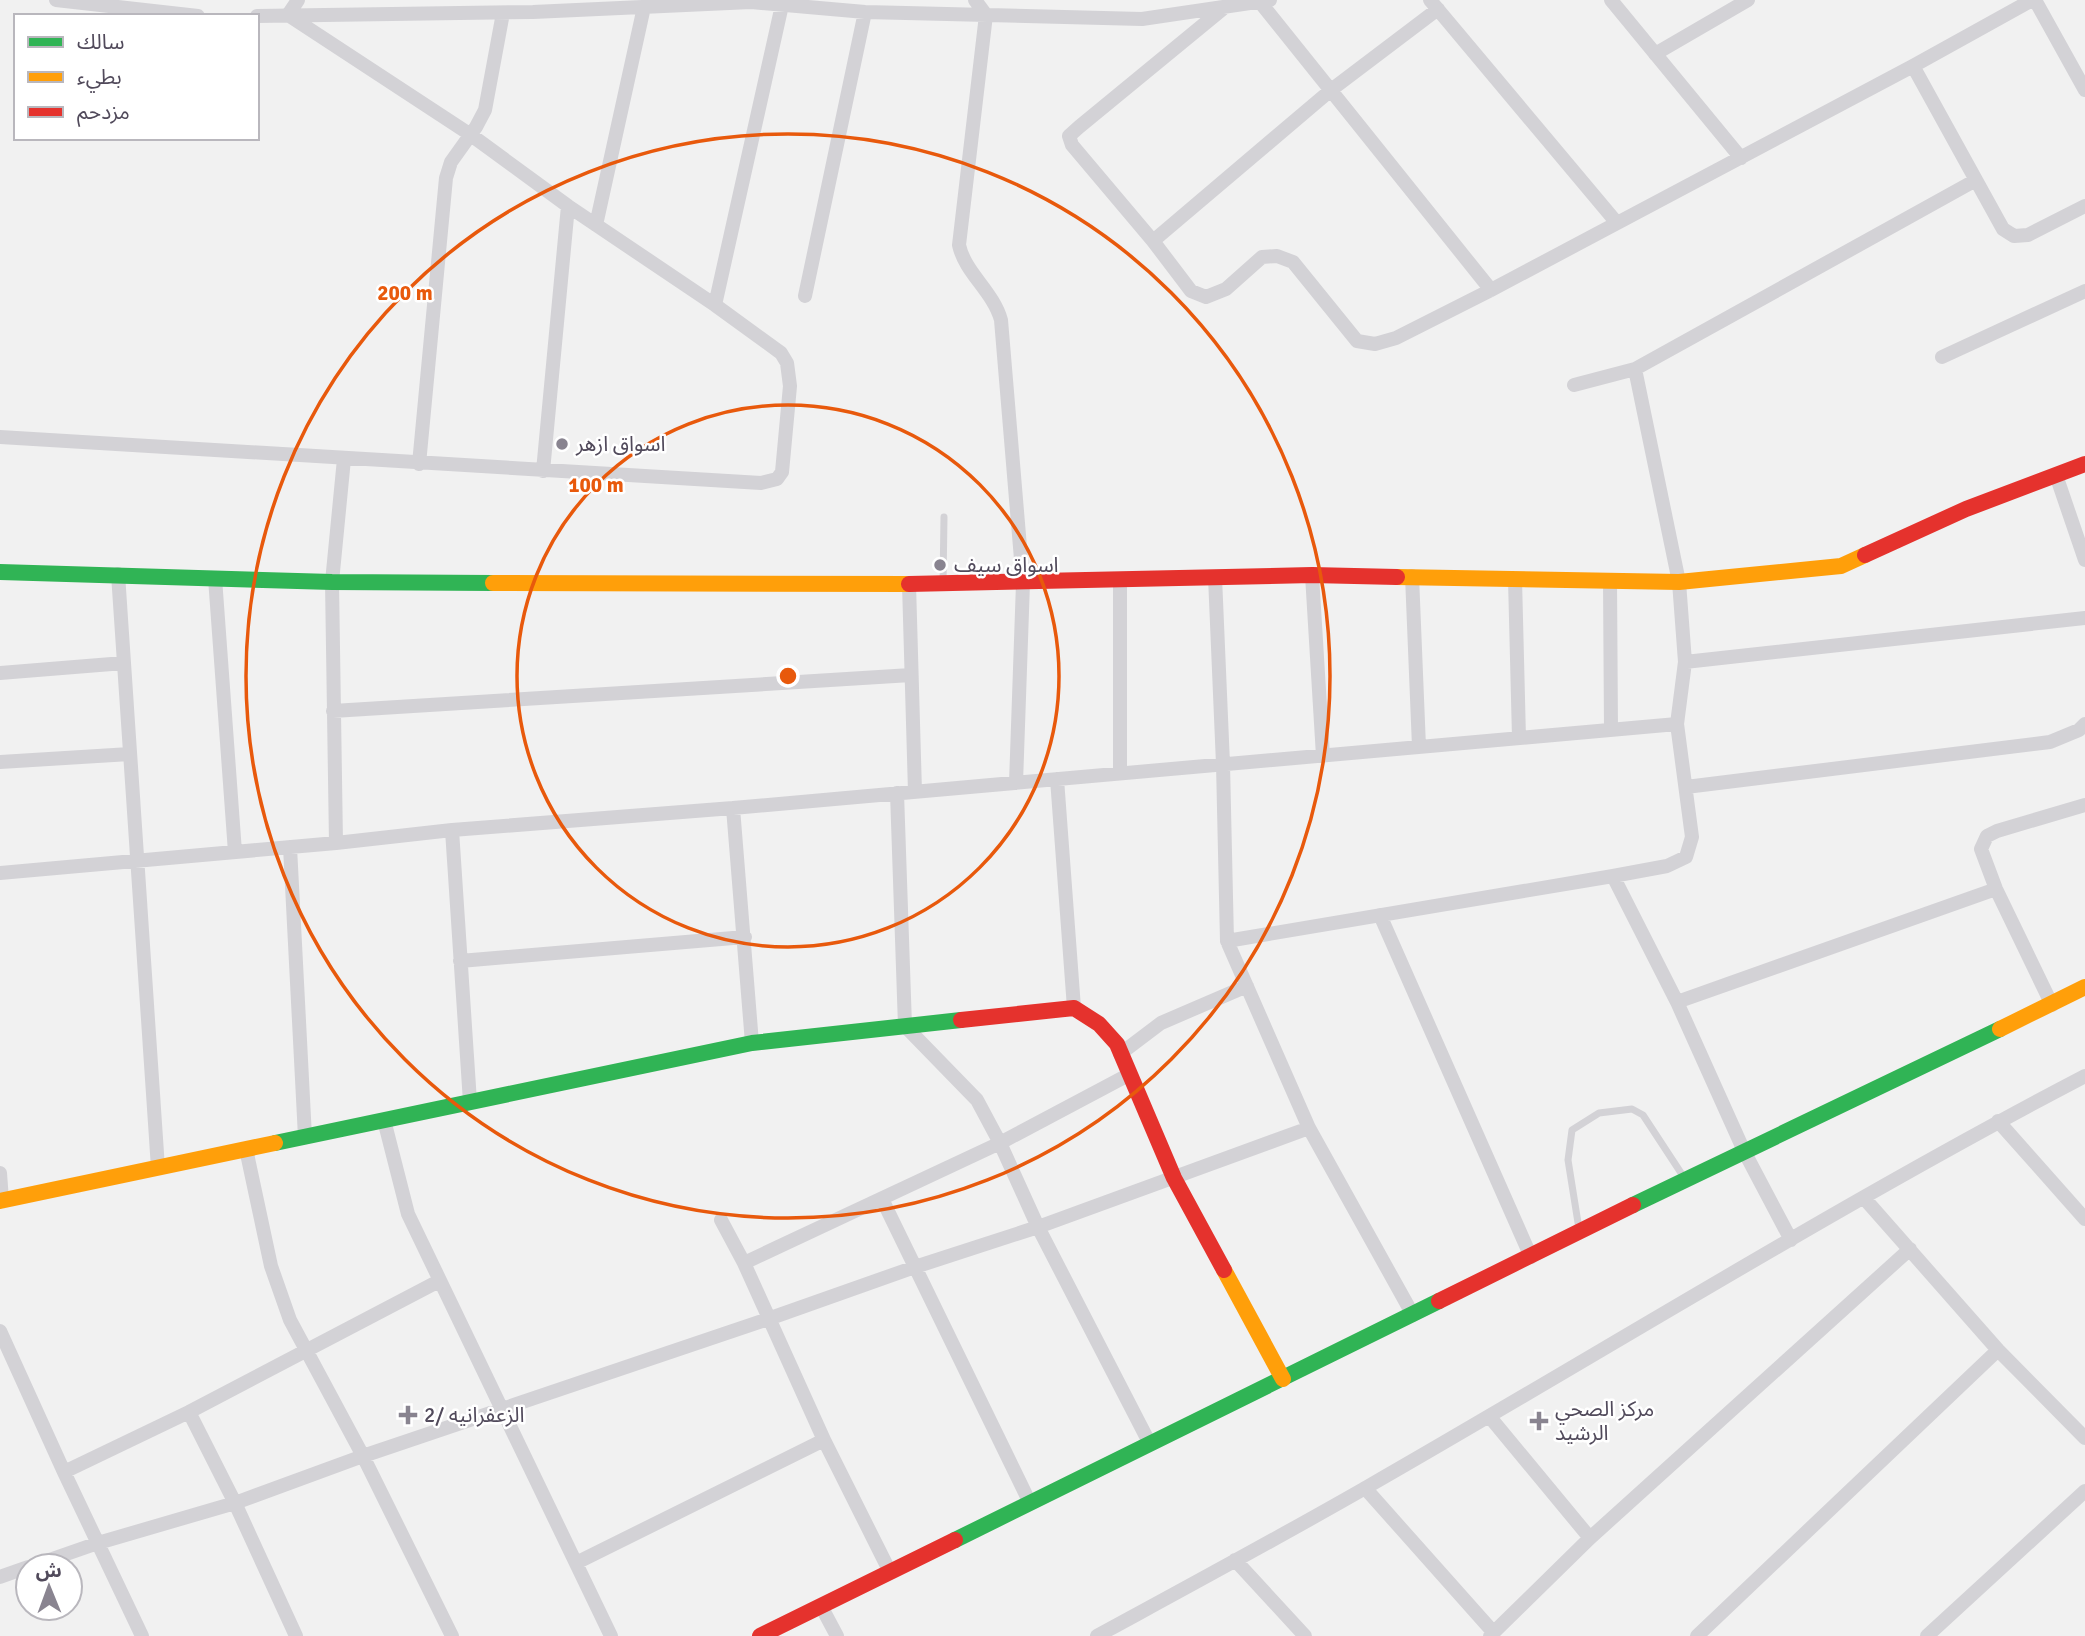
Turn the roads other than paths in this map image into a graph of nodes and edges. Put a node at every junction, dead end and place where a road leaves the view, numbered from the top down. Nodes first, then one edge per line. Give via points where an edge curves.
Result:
1 (57, 0) edge
2 (298, 0) edge
3 (975, 0) edge
4 (1611, 0) edge
5 (1748, 0) edge
6 (2034, 0) edge
7 (751, 1) edge
8 (1265, 1) edge
9 (782, 5) junction
10 (1434, 5) edge
11 (529, 6) edge
12 (1194, 6) edge
13 (644, 7) junction
14 (1225, 7) junction
15 (866, 12) junction
16 (503, 13) junction
17 (180, 14) edge
18 (288, 15) junction
19 (986, 15) junction
20 (259, 16) edge
21 (1655, 54) junction
22 (1913, 66) junction
23 (1331, 90) junction
24 (2085, 90) edge
25 (471, 135) junction
26 (1741, 158) junction
27 (1976, 180) junction
28 (568, 206) junction
29 (2085, 206) edge
30 (1617, 223) junction
31 (596, 225) junction
32 (1153, 241) junction
33 (1491, 290) junction
34 (2085, 291) edge
35 (805, 296) dead end
36 (715, 305) junction
37 (1942, 358) dead end
38 (1635, 369) junction
39 (1574, 385) dead end
40 (0, 438) edge
41 (344, 459) junction
42 (419, 464) junction
43 (2085, 464) edge
44 (543, 471) junction
45 (2056, 475) junction
46 (944, 517) dead end
47 (2085, 560) edge
48 (0, 572) edge
49 (118, 574) junction
50 (1312, 575) junction
51 (1412, 576) junction
52 (215, 578) junction
53 (1215, 578) junction
54 (1515, 579) junction
55 (1120, 580) junction
56 (1610, 581) junction
57 (332, 582) junction
58 (1679, 582) junction
59 (1023, 583) junction
60 (909, 584) junction
61 (943, 584) junction
62 (2085, 618) edge
63 (1685, 662) junction
64 (124, 663) junction
65 (0, 673) edge
66 (911, 675) junction
67 (333, 711) junction
68 (1677, 724) junction
69 (2085, 724) edge
70 (1611, 730) junction
71 (1519, 738) junction
72 (1419, 747) junction
73 (130, 754) junction
74 (1323, 755) junction
75 (0, 762) edge
76 (1223, 764) junction
77 (1120, 774) junction
78 (1057, 779) junction
79 (1016, 783) junction
80 (1686, 787) junction
81 (915, 792) junction
82 (897, 793) junction
83 (2085, 805) edge
84 (733, 808) junction
85 (452, 830) junction
86 (336, 843) junction
87 (290, 848) junction
88 (235, 852) junction
89 (137, 861) junction
90 (0, 873) edge
91 (1613, 876) junction
92 (1996, 889) junction
93 (1380, 915) junction
94 (745, 937) junction
95 (1227, 941) junction
96 (460, 961) junction
97 (1247, 986) junction
98 (2085, 987) edge
99 (1677, 1002) junction
100 (2052, 1005) junction
101 (1074, 1008) junction
102 (905, 1026) junction
103 (752, 1043) junction
104 (1121, 1054) junction
105 (1130, 1074) junction
106 (2085, 1076) edge
107 (470, 1102) junction
108 (384, 1120) junction
109 (1998, 1121) junction
110 (1309, 1128) junction
111 (305, 1137) junction
112 (1000, 1143) junction
113 (246, 1149) junction
114 (1744, 1151) junction
115 (158, 1168) junction
116 (0, 1173) edge
117 (1174, 1178) junction
118 (1685, 1181) junction
119 (1864, 1198) junction
120 (882, 1199) junction
121 (1, 1200) edge
122 (2085, 1219) edge
123 (722, 1220) dead end
124 (1038, 1227) junction
125 (1580, 1233) junction
126 (1791, 1240) junction
127 (1910, 1250) junction
128 (1531, 1257) junction
129 (744, 1263) junction
130 (915, 1267) junction
131 (439, 1281) junction
132 (1413, 1315) junction
133 (768, 1319) junction
134 (0, 1331) edge
135 (308, 1350) junction
136 (1998, 1350) junction
137 (1283, 1379) junction
138 (500, 1409) junction
139 (189, 1412) junction
140 (1489, 1416) junction
141 (2085, 1438) edge
142 (824, 1440) junction
143 (1150, 1444) junction
144 (363, 1456) junction
145 (64, 1472) junction
146 (1365, 1488) junction
147 (2085, 1491) edge
148 (235, 1503) junction
149 (1030, 1503) junction
150 (1590, 1538) junction
151 (97, 1543) junction
152 (72, 1552) edge
153 (1235, 1560) junction
154 (576, 1563) junction
155 (890, 1572) junction
156 (821, 1606) junction
157 (1492, 1634) edge
158 (142, 1636) edge
159 (296, 1636) edge
160 (452, 1636) edge
161 (611, 1636) edge
162 (760, 1636) edge
163 (837, 1636) edge
164 (1097, 1636) edge
165 (1305, 1636) edge
166 (1697, 1636) edge
167 (1927, 1636) edge

1 - 17 street
2 - 18 street
3 - 19 street
4 - 21 street
5 - 21 street
6 - 22 street
6 - 24 street
7 - 9 street
7 - 13 street
8 - 14 street
8 - 23 street
9 - 15 street
9 - 36 street
10 - 23 street
10 - 30 street
11 - 13 street
11 - 16 street
12 - 14 street
12 - 19 street via 1142,19
13 - 31 street
14 - 32 street via 1069,136
15 - 19 street
15 - 35 street
16 - 18 street
16 - 25 street via 485,110
18 - 20 street
18 - 25 street
19 - 59 street via 959,244 1001,320
21 - 26 street
22 - 26 street
22 - 27 street
23 - 32 street
23 - 33 street
25 - 28 street
25 - 42 street via 451,162 446,178
26 - 30 street
27 - 29 street via 2003,229 2014,236 2028,235
27 - 38 street
28 - 31 street
28 - 44 street
30 - 33 street
31 - 36 street
32 - 33 street via 1191,291 1206,297 1226,289 1262,257 1278,256 1293,262 1357,341 1375,344
34 - 37 street
36 - 44 street via 772,345 787,363 790,386 784,464 777,479 761,483
38 - 39 street
38 - 58 street
40 - 41 street
41 - 42 street
41 - 57 street
42 - 44 street
43 - 45 street
45 - 47 street
45 - 58 street via 1966,509 1841,566
46 - 61 lane
48 - 49 street
49 - 52 street
49 - 64 street
50 - 51 street
50 - 53 street
50 - 74 street
51 - 54 street
51 - 72 street
52 - 57 street
52 - 88 street
53 - 55 street
53 - 76 street
54 - 56 street
54 - 71 street
55 - 59 street
55 - 77 street
56 - 58 street
56 - 70 street
57 - 60 street
57 - 67 street
58 - 63 street
59 - 61 street
59 - 79 street
60 - 61 street
60 - 66 street
62 - 63 street
63 - 68 street
64 - 65 street
64 - 73 street
66 - 67 street
66 - 81 street
67 - 86 street
68 - 70 street
68 - 80 street
69 - 80 street via 2050,742
70 - 71 street
71 - 72 street
72 - 74 street
73 - 75 street
73 - 89 street
74 - 76 street
76 - 77 street
76 - 95 street
77 - 78 street
78 - 79 street
78 - 101 street
79 - 81 street
80 - 91 street via 1692,837 1686,857 1667,866
81 - 82 street
82 - 84 street
82 - 102 street
83 - 92 street via 1987,836 1981,849
84 - 85 street
84 - 94 street
85 - 86 street
85 - 96 street
86 - 87 street
87 - 88 street
87 - 111 street
88 - 89 street
89 - 90 street
89 - 115 street
91 - 93 street
91 - 99 street
92 - 99 street
92 - 100 street
93 - 95 street
93 - 128 street
94 - 96 street
94 - 103 street
95 - 97 street
96 - 107 street
97 - 104 street via 1161,1023
97 - 110 street
98 - 100 street
99 - 114 street
100 - 114 street
101 - 102 street
101 - 104 street via 1099,1024
102 - 103 street
102 - 112 street via 977,1100
103 - 107 street
104 - 105 street
105 - 112 street
105 - 117 street
106 - 109 street
107 - 108 street
108 - 111 street
108 - 131 street via 408,1214
109 - 119 street
109 - 122 street
110 - 117 street
110 - 132 street
111 - 113 street
112 - 120 street
112 - 124 street
113 - 115 street
113 - 135 street via 271,1266 290,1320
114 - 118 street
114 - 126 street
115 - 121 street
116 - 121 street
117 - 124 street
117 - 137 street
118 - 125 street
118 - 125 lane via 1643,1115 1632,1110 1599,1113 1572,1130 1568,1160
119 - 126 street
119 - 127 street
120 - 129 street
120 - 130 street
123 - 129 street
124 - 130 street
124 - 143 street
125 - 128 street
126 - 140 street
127 - 136 street
127 - 150 street
128 - 132 street
129 - 133 street
130 - 133 street
130 - 149 street
131 - 135 street
131 - 138 street
132 - 137 street
133 - 138 street
133 - 142 street
134 - 145 street
135 - 139 street
135 - 144 street
136 - 141 street
136 - 166 street
137 - 143 street
138 - 144 street
138 - 154 street
139 - 145 street
139 - 148 street
140 - 146 street
140 - 150 street
142 - 154 street
142 - 155 street
143 - 149 street
144 - 148 street
144 - 160 street
145 - 151 street
146 - 153 street
146 - 157 street
147 - 167 street
148 - 151 street
148 - 159 street
149 - 155 street
150 - 157 street
151 - 152 street
151 - 158 street
153 - 164 street
153 - 165 street
154 - 161 street
155 - 156 street
156 - 162 street
156 - 163 street

